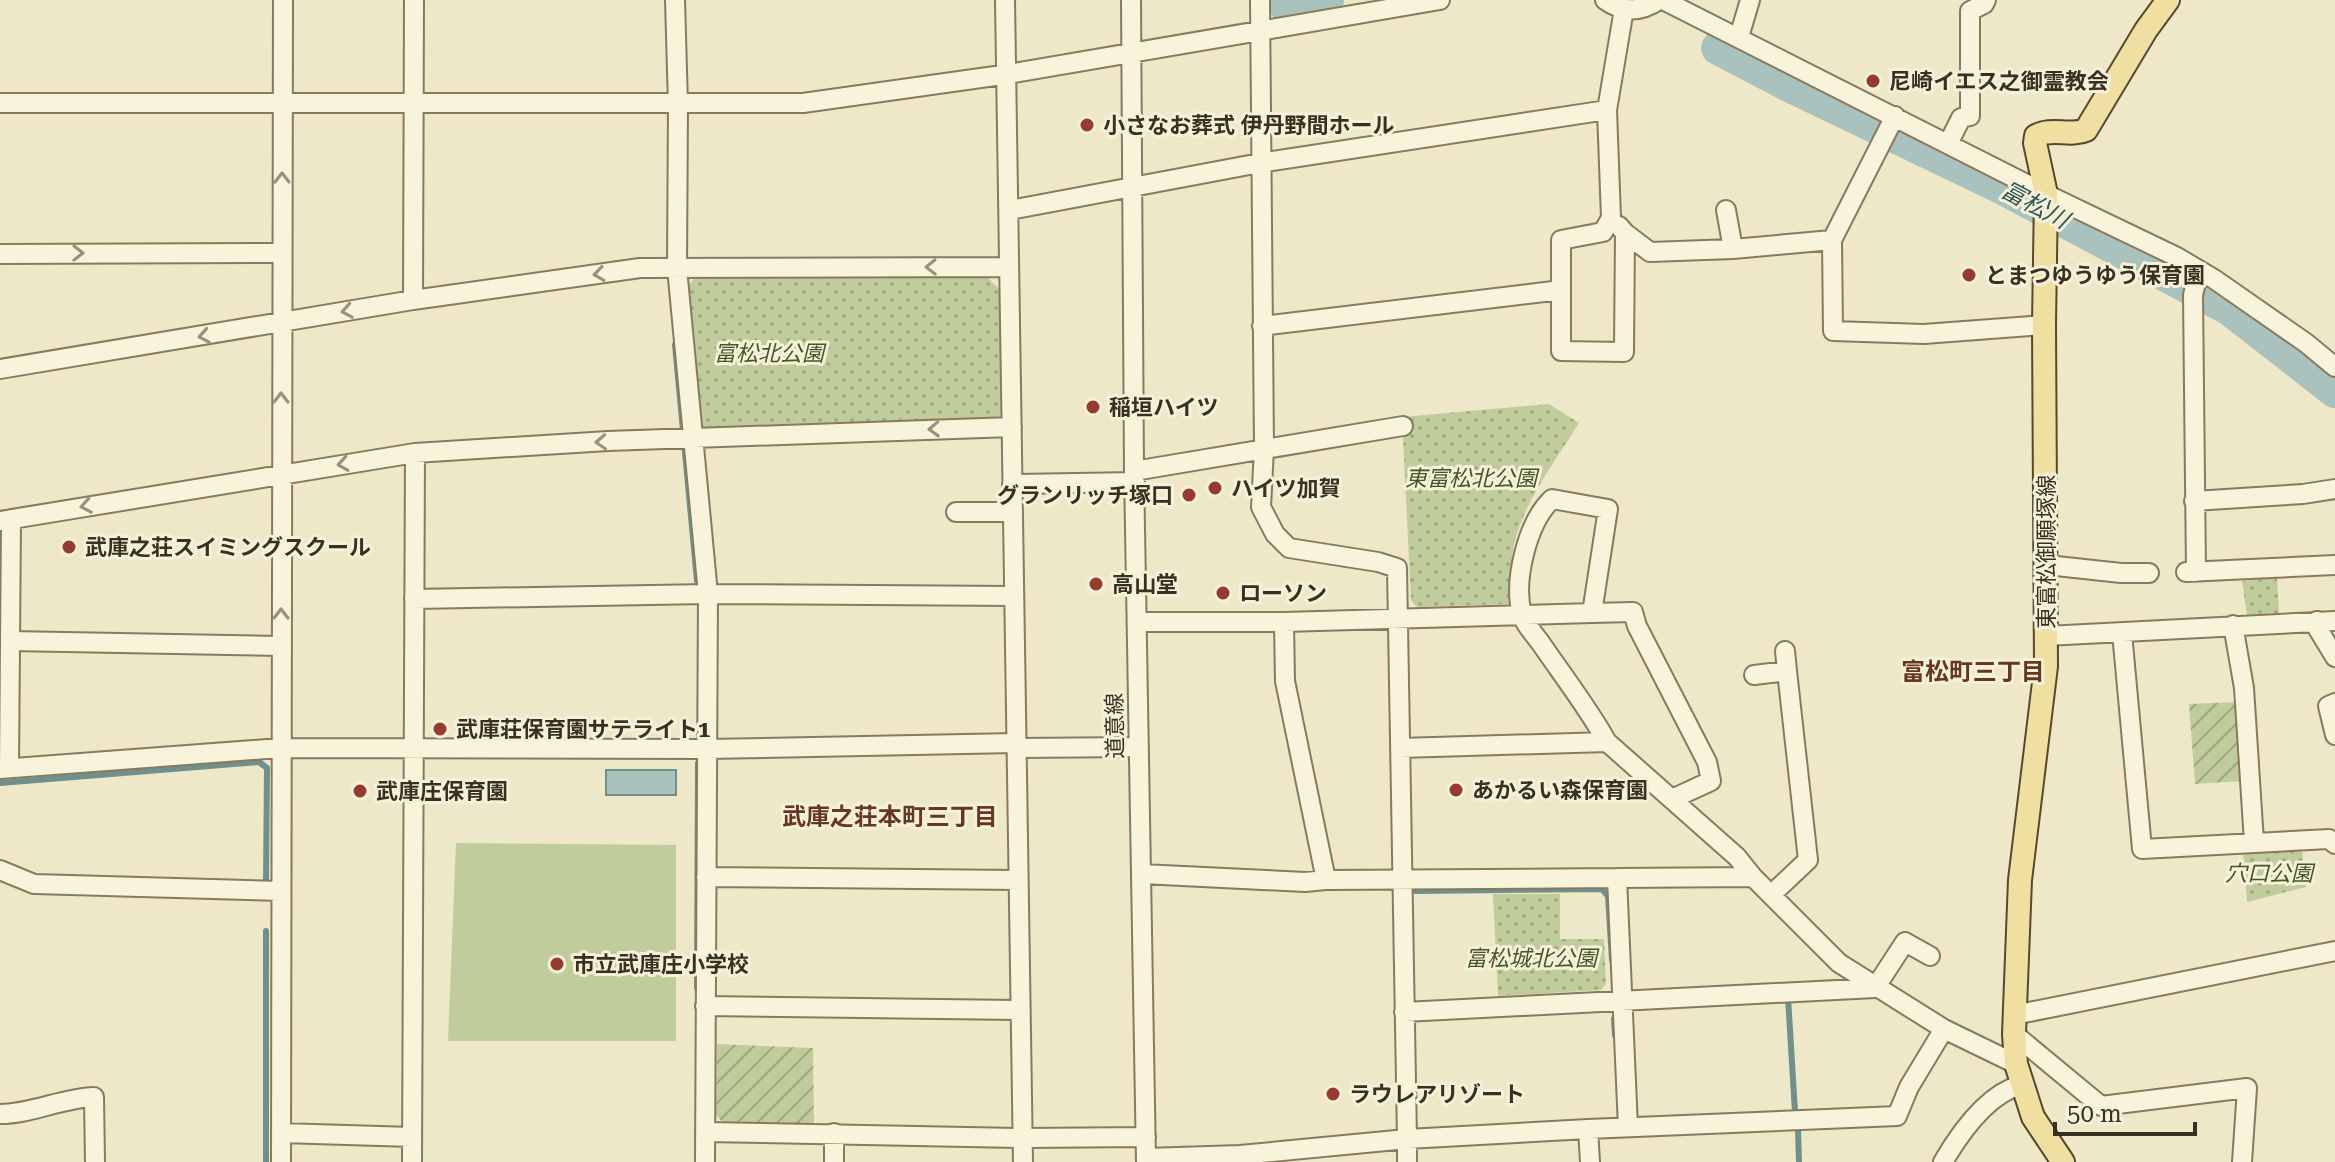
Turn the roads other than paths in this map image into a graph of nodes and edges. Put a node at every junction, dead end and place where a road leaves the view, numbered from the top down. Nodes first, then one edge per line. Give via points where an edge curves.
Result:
1 (283, 0) edge
2 (414, 0) edge
3 (675, 0) edge
4 (1005, 0) edge
5 (1131, 0) edge
6 (1260, 0) edge
7 (1440, 0) edge
8 (1605, 0) edge
9 (1661, 0) edge
10 (1750, 0) edge
11 (1986, 0) edge
12 (2168, 0) edge
13 (1350, 8) edge
14 (1624, 9) junction
15 (1260, 31) junction
16 (1739, 37) junction
17 (1131, 52) junction
18 (1007, 74) junction
19 (0, 103) edge
20 (282, 103) junction
21 (414, 104) junction
22 (678, 105) junction
23 (1607, 110) junction
24 (1895, 116) junction
25 (1948, 144) junction
26 (1260, 163) junction
27 (1132, 186) junction
28 (2046, 194) junction
29 (1010, 210) junction
30 (1726, 210) dead end
31 (1611, 218) junction
32 (1625, 233) junction
33 (1832, 240) junction
34 (1733, 249) junction
35 (282, 253) junction
36 (0, 254) edge
37 (1009, 267) junction
38 (677, 268) junction
39 (2196, 283) junction
40 (1561, 290) junction
41 (413, 300) junction
42 (281, 322) junction
43 (2044, 325) junction
44 (1262, 326) junction
45 (2335, 367) edge
46 (0, 369) edge
47 (1403, 426) dead end
48 (1012, 427) junction
49 (686, 438) junction
50 (1264, 448) junction
51 (415, 453) junction
52 (281, 474) junction
53 (1135, 477) junction
54 (1012, 484) junction
55 (2335, 489) edge
56 (2194, 501) junction
57 (956, 512) dead end
58 (1013, 512) junction
59 (6, 520) edge
60 (2047, 565) junction
61 (2335, 565) edge
62 (2149, 573) dead end
63 (708, 594) junction
64 (1014, 596) junction
65 (414, 599) junction
66 (1592, 613) junction
67 (1522, 615) junction
68 (1397, 618) junction
69 (2326, 621) edge
70 (1138, 622) junction
71 (1284, 622) junction
72 (2233, 625) junction
73 (2122, 633) junction
74 (2046, 636) junction
75 (10, 641) junction
76 (280, 646) junction
77 (1785, 651) dead end
78 (2335, 657) edge
79 (1787, 671) junction
80 (1754, 675) dead end
81 (2335, 703) edge
82 (2335, 735) edge
83 (1607, 742) junction
84 (1016, 745) junction
85 (1139, 747) junction
86 (280, 748) junction
87 (1400, 748) junction
88 (412, 749) junction
89 (707, 749) junction
90 (4, 768) edge
91 (1672, 799) junction
92 (2254, 842) junction
93 (2335, 844) edge
94 (0, 870) edge
95 (1142, 874) junction
96 (706, 877) junction
97 (1753, 877) junction
98 (1617, 878) junction
99 (1018, 880) junction
100 (1326, 880) junction
101 (1402, 880) junction
102 (280, 891) junction
103 (1772, 894) junction
104 (2335, 951) edge
105 (1930, 956) dead end
106 (1875, 988) junction
107 (1624, 999) junction
108 (705, 1006) junction
109 (1019, 1010) junction
110 (1404, 1012) junction
111 (2014, 1025) junction
112 (1944, 1029) junction
113 (2018, 1074) junction
114 (0, 1114) edge
115 (1628, 1127) junction
116 (1588, 1129) junction
117 (705, 1132) junction
118 (281, 1133) junction
119 (834, 1133) junction
120 (412, 1137) junction
121 (1146, 1137) junction
122 (1023, 1138) junction
123 (1407, 1139) junction
124 (1146, 1160) edge
125 (95, 1162) edge
126 (281, 1162) edge
127 (412, 1162) edge
128 (705, 1162) edge
129 (834, 1162) edge
130 (1023, 1162) edge
131 (1407, 1162) edge
132 (1590, 1162) edge
133 (1943, 1162) edge
134 (2063, 1162) edge
135 (2242, 1162) edge

1 - 20 street
2 - 21 street
3 - 22 street
4 - 18 street
5 - 17 street
6 - 15 street
7 - 13 street
8 - 14 street
9 - 14 street
9 - 16 street
10 - 16 street
11 - 25 street via 1970,11 1970,116 1961,118
12 - 28 main road, 東富松御願塚線 via 2086,130 2036,136
13 - 15 street
14 - 23 street
15 - 17 street
15 - 26 street
16 - 24 street
17 - 18 street
17 - 27 street, 道意線
18 - 22 street via 824,101
18 - 29 street
19 - 20 street
20 - 21 street
35 -> 20 street
21 - 22 street
21 - 41 street
22 - 38 street
23 - 26 street
23 - 31 street
24 - 25 street
24 - 33 street
25 - 28 street
26 - 27 street
26 - 44 street
27 - 29 street
27 - 53 street, 道意線
28 - 39 street
28 - 43 main road, 東富松御願塚線
29 - 37 street
30 - 34 street
31 - 32 street
31 - 40 street via 1603,232 1561,240
32 - 34 street via 1650,252
32 - 40 street via 1624,352 1561,351
33 - 34 street
33 - 43 street via 1833,331 1924,334
36 -> 35 street
35 - 42 street
37 -> 38 street
37 - 48 street
38 -> 41 street via 640,268
38 - 49 street
39 - 45 street via 2306,343
39 - 56 street
40 - 44 street
41 -> 42 street
42 -> 46 street
52 -> 42 street
43 - 60 main road, 東富松御願塚線
44 - 50 street
47 - 50 street
48 -> 49 street
48 - 54 street
49 -> 51 street
49 - 63 street
50 - 53 street
50 - 68 street via 1261,507 1275,534 1289,548 1397,568
51 -> 52 street
51 - 65 street
52 -> 59 street
76 -> 52 street
53 - 54 street
53 - 70 street, 道意線
54 - 58 street
55 - 56 street
56 - 61 street via 2191,572
57 - 58 street
58 - 64 street
59 - 75 street
60 - 62 street
60 - 74 main road, 東富松御願塚線
63 - 64 street
63 - 65 street
63 - 89 street
64 - 84 street
65 - 88 street
66 - 67 street
66 - 67 street via 1608,509 1552,499 1535,521 1523,556
66 - 91 street via 1633,612 1707,762 1711,781
67 - 68 street
67 - 83 street
68 - 71 street
68 - 87 street
69 - 72 street
69 - 78 street via 2318,629
70 - 71 street
70 - 85 street, 道意線
71 - 100 street via 1285,681
72 - 73 street
72 - 92 street via 2244,688
73 - 74 street
73 - 92 street via 2142,849
74 - 111 main road, 東富松御願塚線 via 2020,880
75 - 76 street
75 - 90 street
76 - 86 street
77 - 79 street
79 - 80 street
79 - 103 street via 1794,780 1808,860
81 - 82 street via 2328,706
83 - 87 street
83 - 91 street
84 - 85 street
84 - 89 street
84 - 99 street
85 - 95 street, 道意線
86 - 88 street
86 - 90 street
86 - 102 street
87 - 101 street
88 - 89 street
88 - 120 street
89 - 96 street
91 - 97 street
92 - 93 street via 2329,839
94 - 102 street via 34,884
95 - 100 street
95 - 121 street, 道意線
96 - 99 street
96 - 108 street
97 - 98 street
97 - 103 street
98 - 101 street
98 - 107 street
99 - 109 street
100 - 101 street
101 - 110 street
102 - 118 street
103 - 106 street via 1839,963
104 - 111 street
105 - 106 street via 1905,942
106 - 107 street
106 - 112 street
107 - 110 street
107 - 115 street
108 - 109 street
108 - 117 street
109 - 122 street
110 - 123 street
111 - 113 main road, 東富松御願塚線
111 - 135 street via 2101,1106 2247,1088
112 - 113 street
112 - 115 street via 1897,1116
113 - 133 street via 2010,1088 1974,1119
113 - 134 main road, 東富松御願塚線 via 2033,1117
114 - 125 street via 94,1097
115 - 116 street
116 - 123 street
116 - 132 street
117 - 119 street
117 - 128 street
118 - 120 street
118 - 126 street
119 - 122 street
119 - 129 street
120 - 127 street
121 - 122 street
121 - 124 street, 道意線
122 - 130 street
123 - 124 street
123 - 131 street

